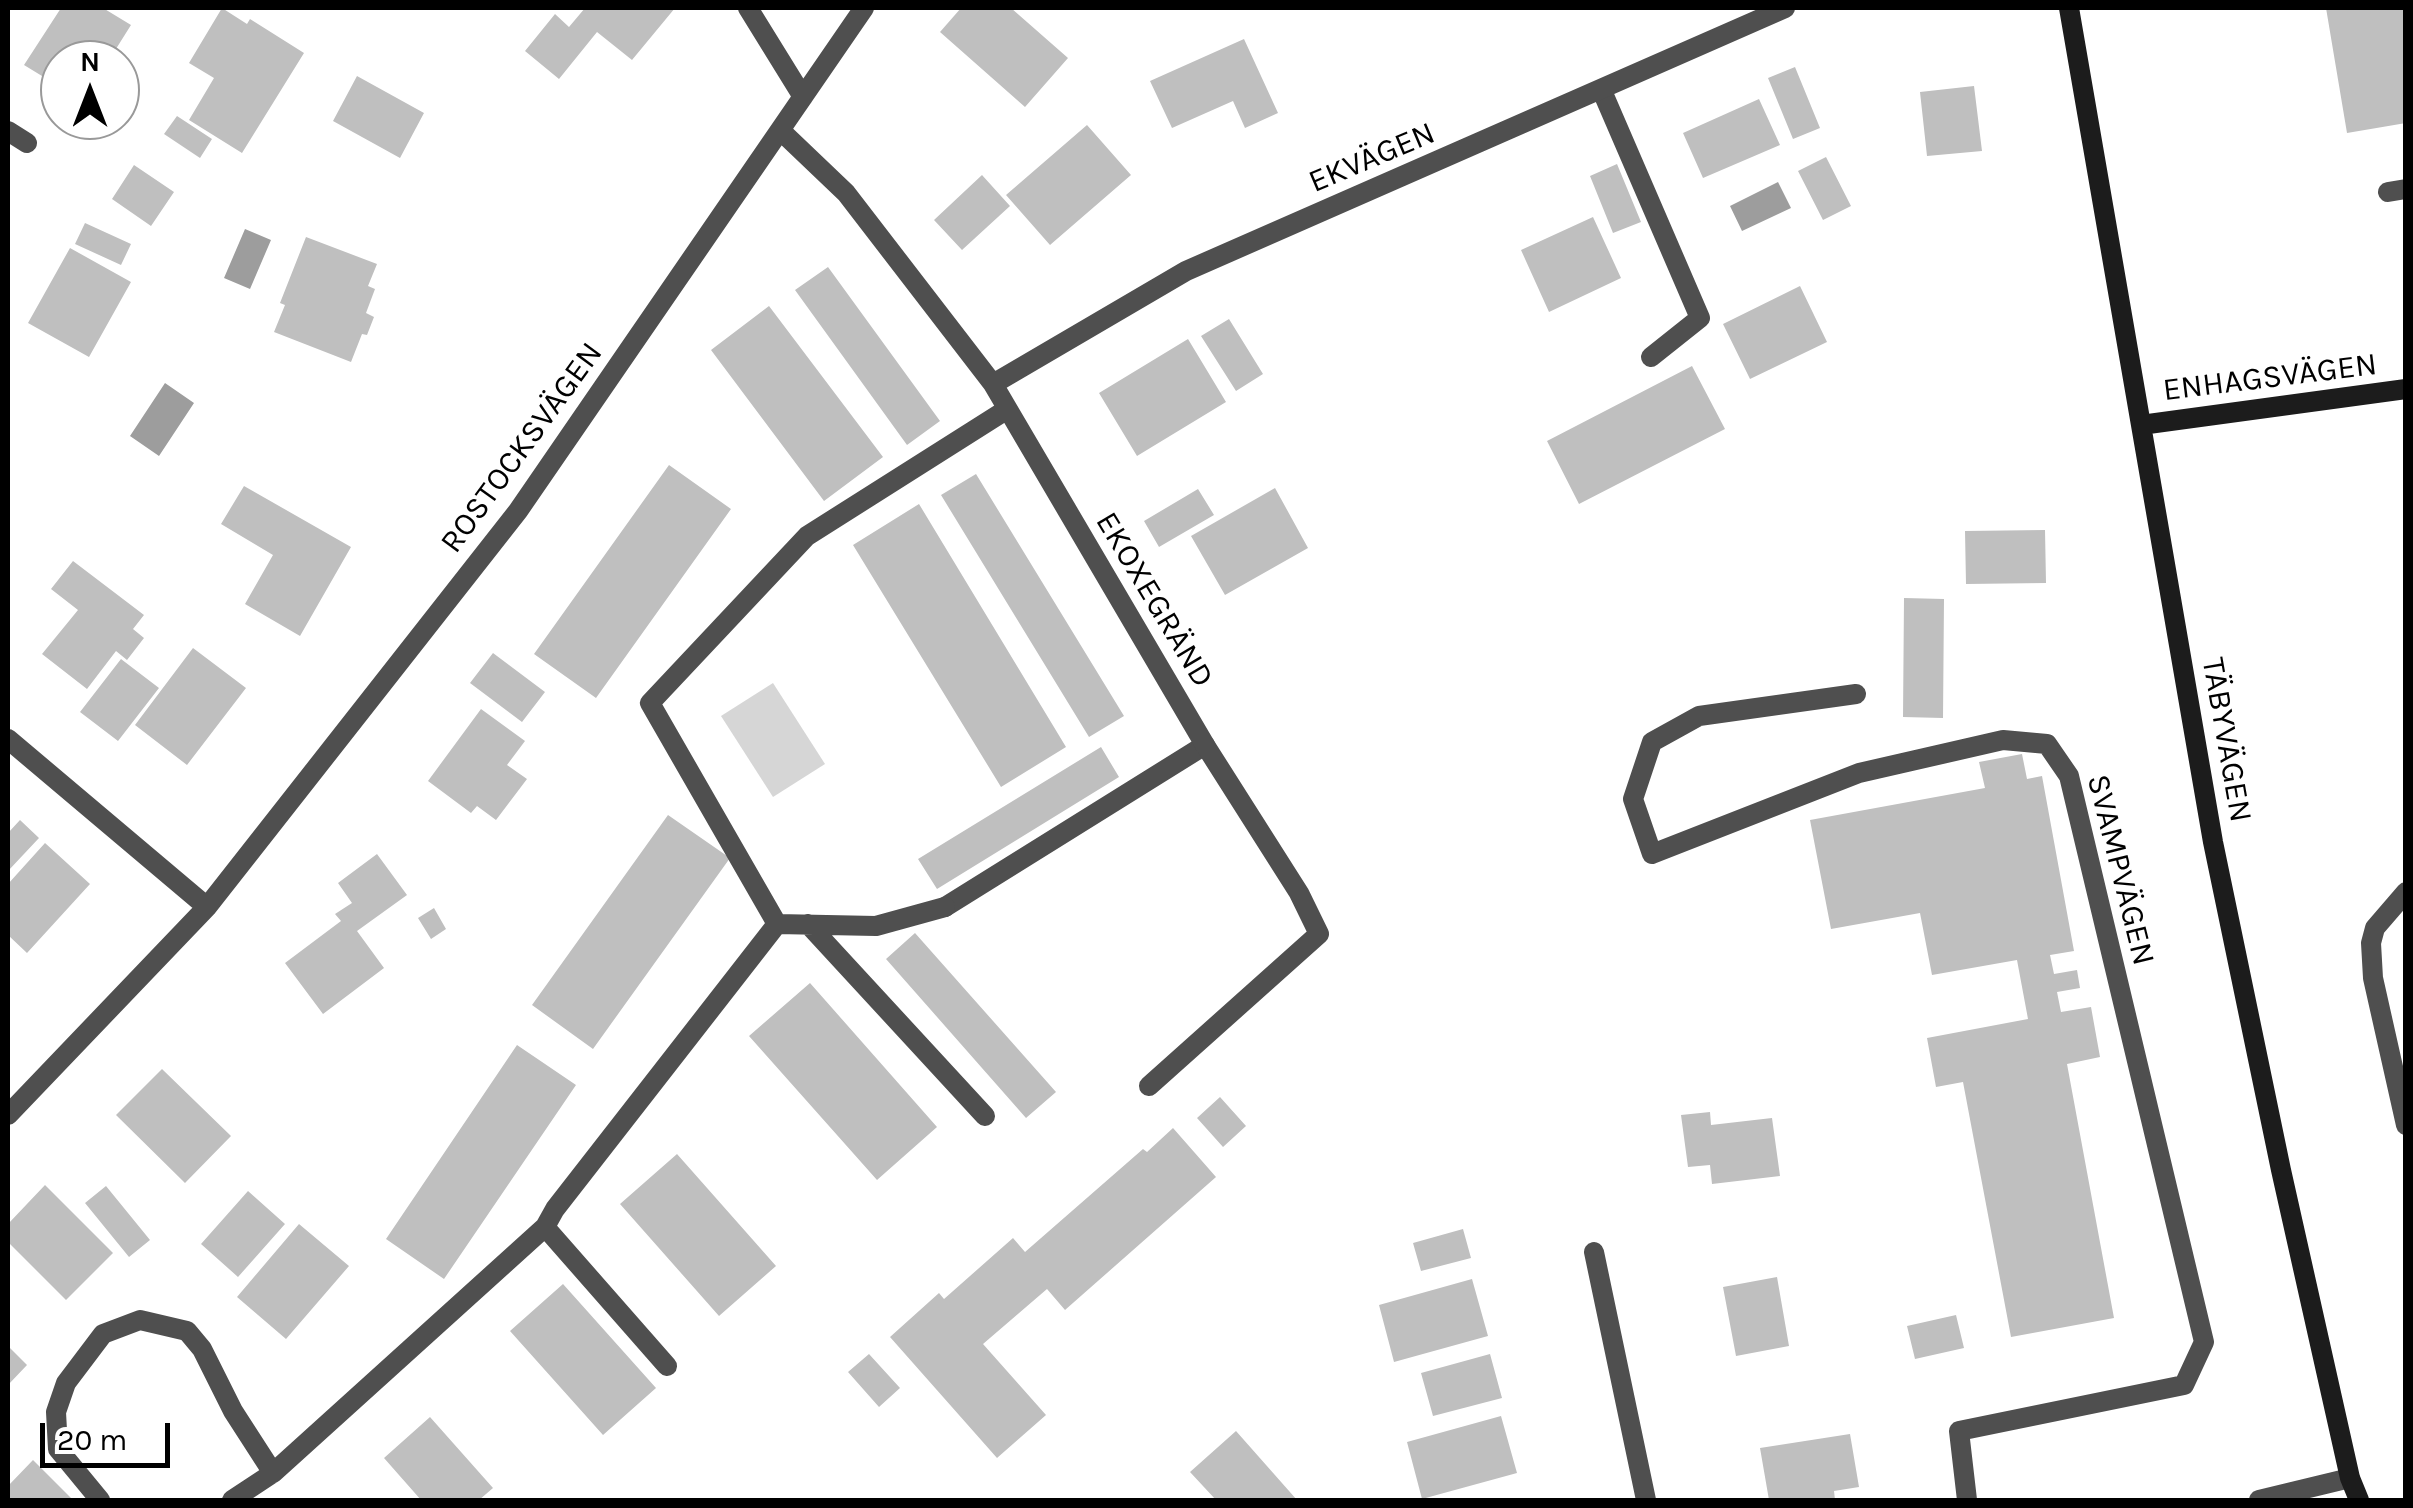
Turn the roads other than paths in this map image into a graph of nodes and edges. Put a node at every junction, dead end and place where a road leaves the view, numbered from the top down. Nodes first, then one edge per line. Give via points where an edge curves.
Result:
1 (748, 8) edge
2 (864, 8) edge
3 (1785, 8) edge
4 (2069, 8) edge
5 (1602, 91) junction
6 (802, 97) junction
7 (780, 130) junction
8 (8, 131) edge
9 (27, 143) dead end
10 (1650, 357) dead end
11 (993, 384) junction
12 (2406, 389) edge
13 (1006, 410) junction
14 (2141, 425) junction
15 (1856, 694) dead end
16 (8, 739) edge
17 (1206, 745) junction
18 (2406, 892) edge
19 (207, 907) junction
20 (777, 924) junction
21 (808, 924) junction
22 (1149, 1086) dead end
23 (8, 1115) edge
24 (985, 1116) dead end
25 (2406, 1125) edge
26 (545, 1227) junction
27 (1594, 1252) dead end
28 (666, 1366) dead end
29 (272, 1474) junction
30 (2350, 1478) junction
31 (100, 1500) edge
32 (232, 1500) edge
33 (1646, 1500) edge
34 (1967, 1500) edge
35 (2259, 1500) edge
36 (2359, 1500) edge

1 - 6 street
2 - 6 street, ROSTOCKSVÄGEN
3 - 5 street, EKVÄGEN
4 - 14 main road, TÄBYVÄGEN
5 - 10 street via 1700,318
5 - 11 street, EKVÄGEN via 1186,271
6 - 7 street, ROSTOCKSVÄGEN
7 - 11 street, EKOXEGRÄND via 846,192
7 - 19 street, ROSTOCKSVÄGEN via 518,512
8 - 9 street
11 - 13 street, EKOXEGRÄND
12 - 14 main road, ENHAGSVÄGEN
13 - 17 street, EKOXEGRÄND
13 - 20 street via 807,536 650,704
14 - 30 main road, TÄBYVÄGEN via 2217,861
15 - 34 street, SVAMPVÄGEN via 1699,716 1652,742 1633,800 1652,854 1858,773 2003,740 2048,744 2069,776 2204,1342 2184,1385 1958,1431
16 - 19 street
17 - 21 street via 945,907 876,926
17 - 22 street, EKOXEGRÄND via 1319,934
18 - 25 street via 2375,928 2371,943
19 - 23 street, ROSTOCKSVÄGEN
20 - 21 street
20 - 26 street
21 - 24 street
26 - 28 street
26 - 29 street
27 - 33 street
29 - 31 street via 194,1340 186,1331 140,1320 104,1334 66,1383 56,1412 58,1449
29 - 32 street
30 - 35 street
30 - 36 main road, TÄBYVÄGEN

